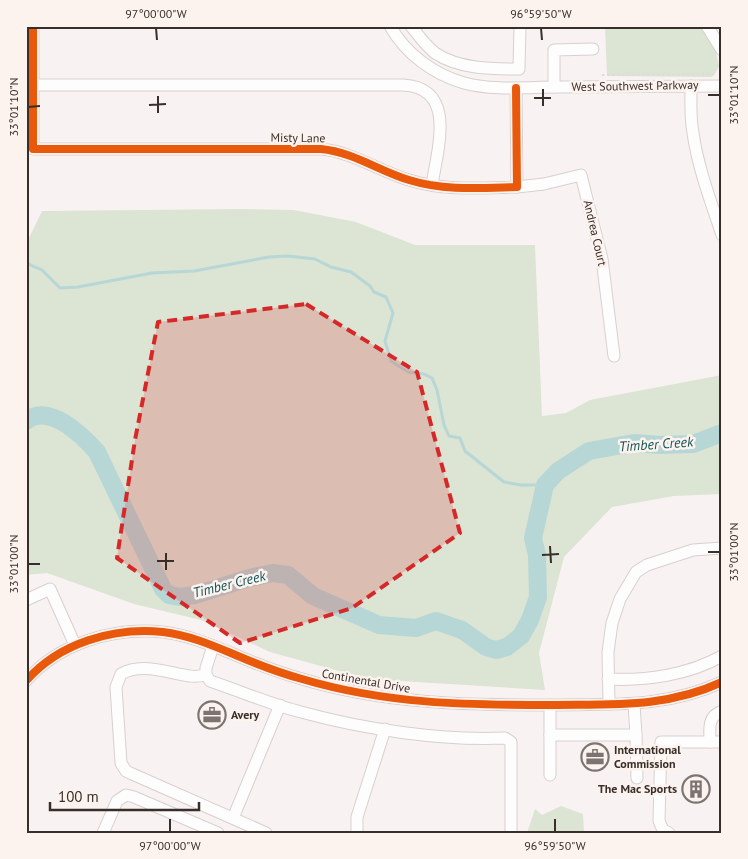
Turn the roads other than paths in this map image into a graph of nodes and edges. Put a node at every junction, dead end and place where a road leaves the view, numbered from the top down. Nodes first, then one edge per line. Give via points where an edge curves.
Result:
1 (33, 26) edge
2 (390, 26) edge
3 (412, 26) edge
4 (520, 26) edge
5 (707, 26) edge
6 (593, 50) dead end
7 (722, 50) edge
8 (33, 85) junction
9 (691, 86) junction
10 (722, 86) edge
11 (554, 87) junction
12 (516, 88) junction
13 (432, 185) junction
14 (517, 187) junction
15 (722, 235) edge
16 (614, 356) dead end
17 (722, 548) edge
18 (26, 600) edge
19 (75, 645) junction
20 (213, 646) junction
21 (722, 656) edge
22 (206, 675) junction
23 (608, 679) junction
24 (26, 682) edge
25 (722, 682) edge
26 (609, 704) junction
27 (634, 704) junction
28 (280, 705) junction
29 (550, 705) junction
30 (722, 711) edge
31 (385, 729) junction
32 (550, 735) junction
33 (636, 735) junction
34 (716, 742) edge
35 (550, 774) dead end
36 (637, 778) dead end
37 (233, 818) junction
38 (103, 833) edge
39 (218, 833) edge
40 (266, 833) edge
41 (357, 833) edge
42 (511, 833) edge
43 (670, 833) edge

1 - 8 street
2 - 12 street, West Southwest Parkway via 414,56 443,75 476,86
3 - 4 street via 435,53 455,62 476,68 519,69
5 - 7 street
6 - 11 street via 554,50
8 - 13 street, Misty Lane via 33,149 321,149 349,154 397,176
8 - 13 street via 410,85 430,95 439,111 439,138
9 - 10 street, West Southwest Parkway
9 - 11 street, West Southwest Parkway
9 - 15 street via 694,140
11 - 12 street, West Southwest Parkway
12 - 14 street
13 - 14 street, Misty Lane via 453,188
14 - 16 street, Andrea Court via 581,175 602,260
17 - 23 street via 693,550 647,565 636,572 620,599 612,623
18 - 19 street via 50,589
19 - 20 street, Continental Drive via 109,634 150,631 174,634
19 - 24 street, Continental Drive via 48,662
20 - 22 street
20 - 29 street, Continental Drive via 288,675 377,696 455,704
21 - 23 street via 676,674
22 - 28 street via 210,681
22 - 37 street via 191,676 149,668 129,669 121,674 116,687 121,764 130,773
23 - 26 street
25 - 27 street, Continental Drive via 674,698
26 - 27 street, Continental Drive
26 - 29 street, Continental Drive
27 - 33 street
28 - 31 street
28 - 37 street
29 - 32 street
30 - 34 street via 710,721
31 - 41 street via 357,817
31 - 42 street via 454,738 505,738 510,742
32 - 33 street
32 - 35 street
33 - 36 street
34 - 43 street via 660,742 659,821 663,830
37 - 40 street
38 - 39 street via 117,801 126,796

